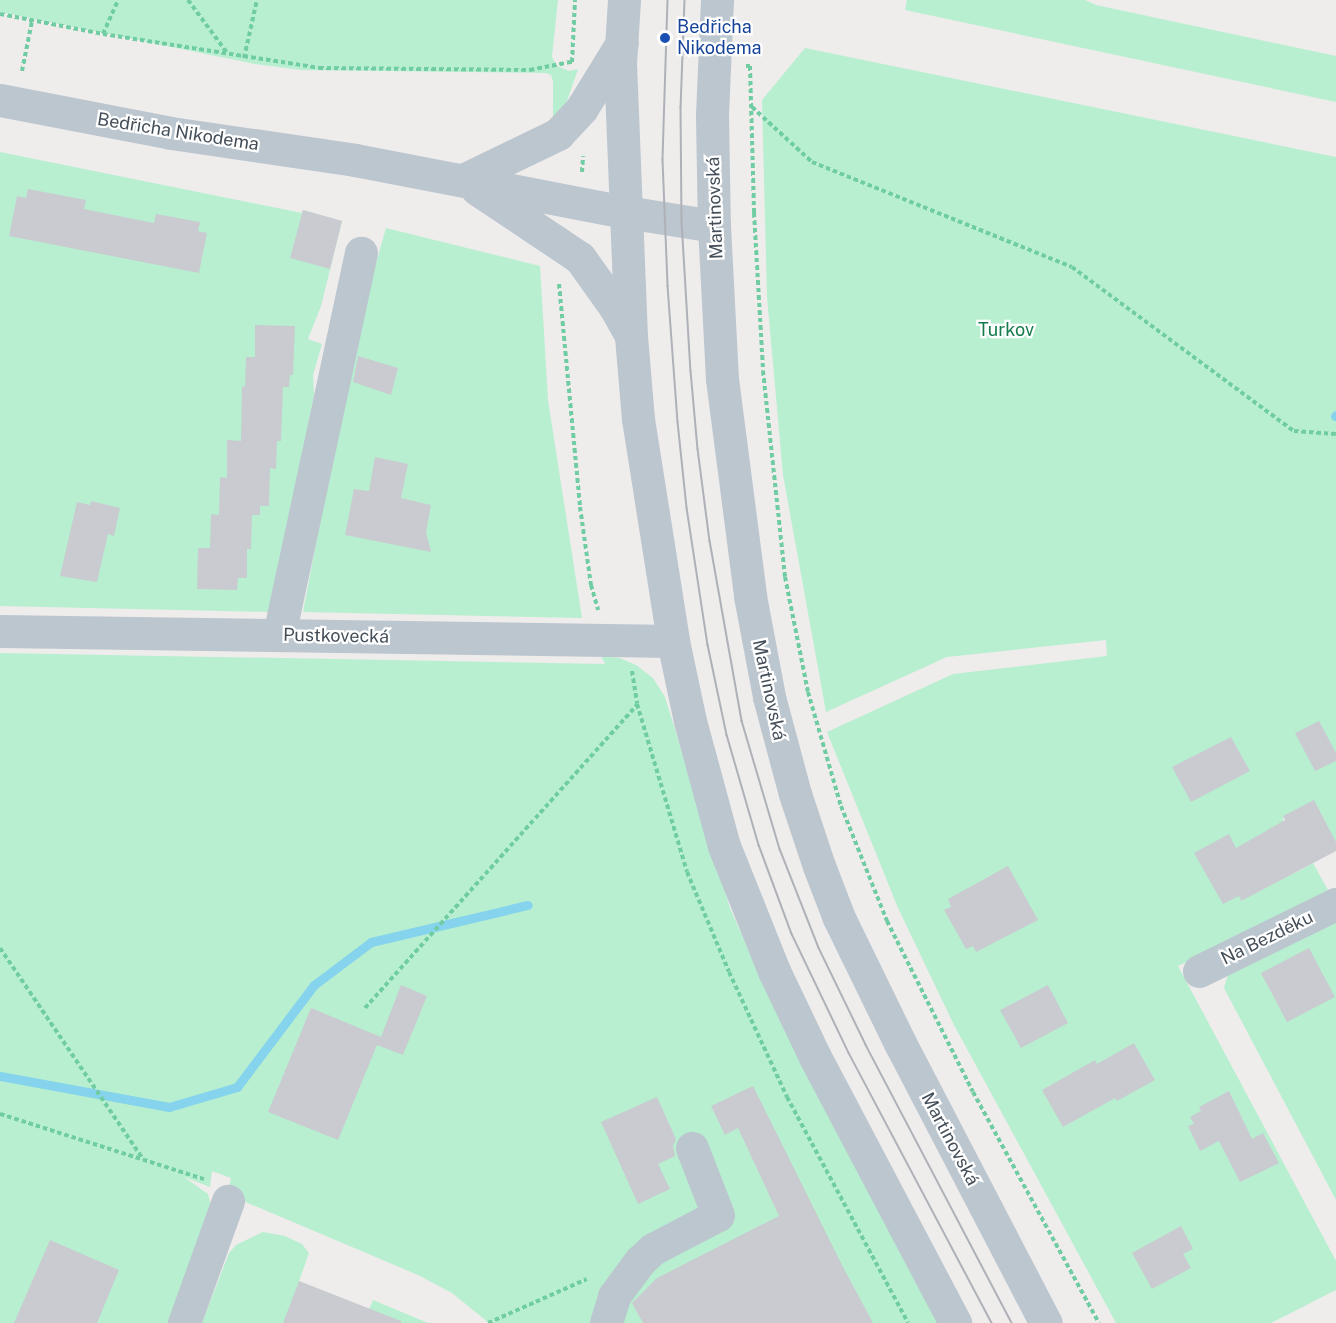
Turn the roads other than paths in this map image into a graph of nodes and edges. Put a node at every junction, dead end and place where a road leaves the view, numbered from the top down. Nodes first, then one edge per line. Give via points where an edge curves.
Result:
1 (624, 0) edge
2 (717, 0) edge
3 (622, 43) junction
4 (0, 100) edge
5 (463, 180) junction
6 (626, 212) junction
7 (714, 226) junction
8 (361, 253) dead end
9 (631, 336) junction
10 (0, 631) edge
11 (279, 635) junction
12 (673, 641) junction
13 (1336, 904) edge
14 (1199, 971) dead end
15 (692, 1148) dead end
16 (228, 1201) dead end
17 (184, 1323) edge
18 (606, 1323) edge
19 (955, 1323) edge
20 (1046, 1323) edge

1 - 3 street
2 - 7 street, Martinovská via 713,64
3 - 5 street via 571,122 545,142
3 - 6 street
4 - 5 street, Bedřicha Nikodema via 171,133
5 - 6 street, Bedřicha Nikodema
5 - 9 street, Bedřicha Nikodema via 567,247 590,271
6 - 7 street, Bedřicha Nikodema
6 - 9 street
7 - 20 street, Martinovská via 722,379 750,596 769,697 795,794 829,892 875,993
8 - 11 street
9 - 12 street via 641,441
10 - 11 street, Pustkovecká
11 - 12 street, Pustkovecká
12 - 19 street via 702,766 743,898 794,1014
13 - 14 street, Na Bezděku
15 - 18 street via 718,1215 653,1249 640,1261 614,1296
16 - 17 street

